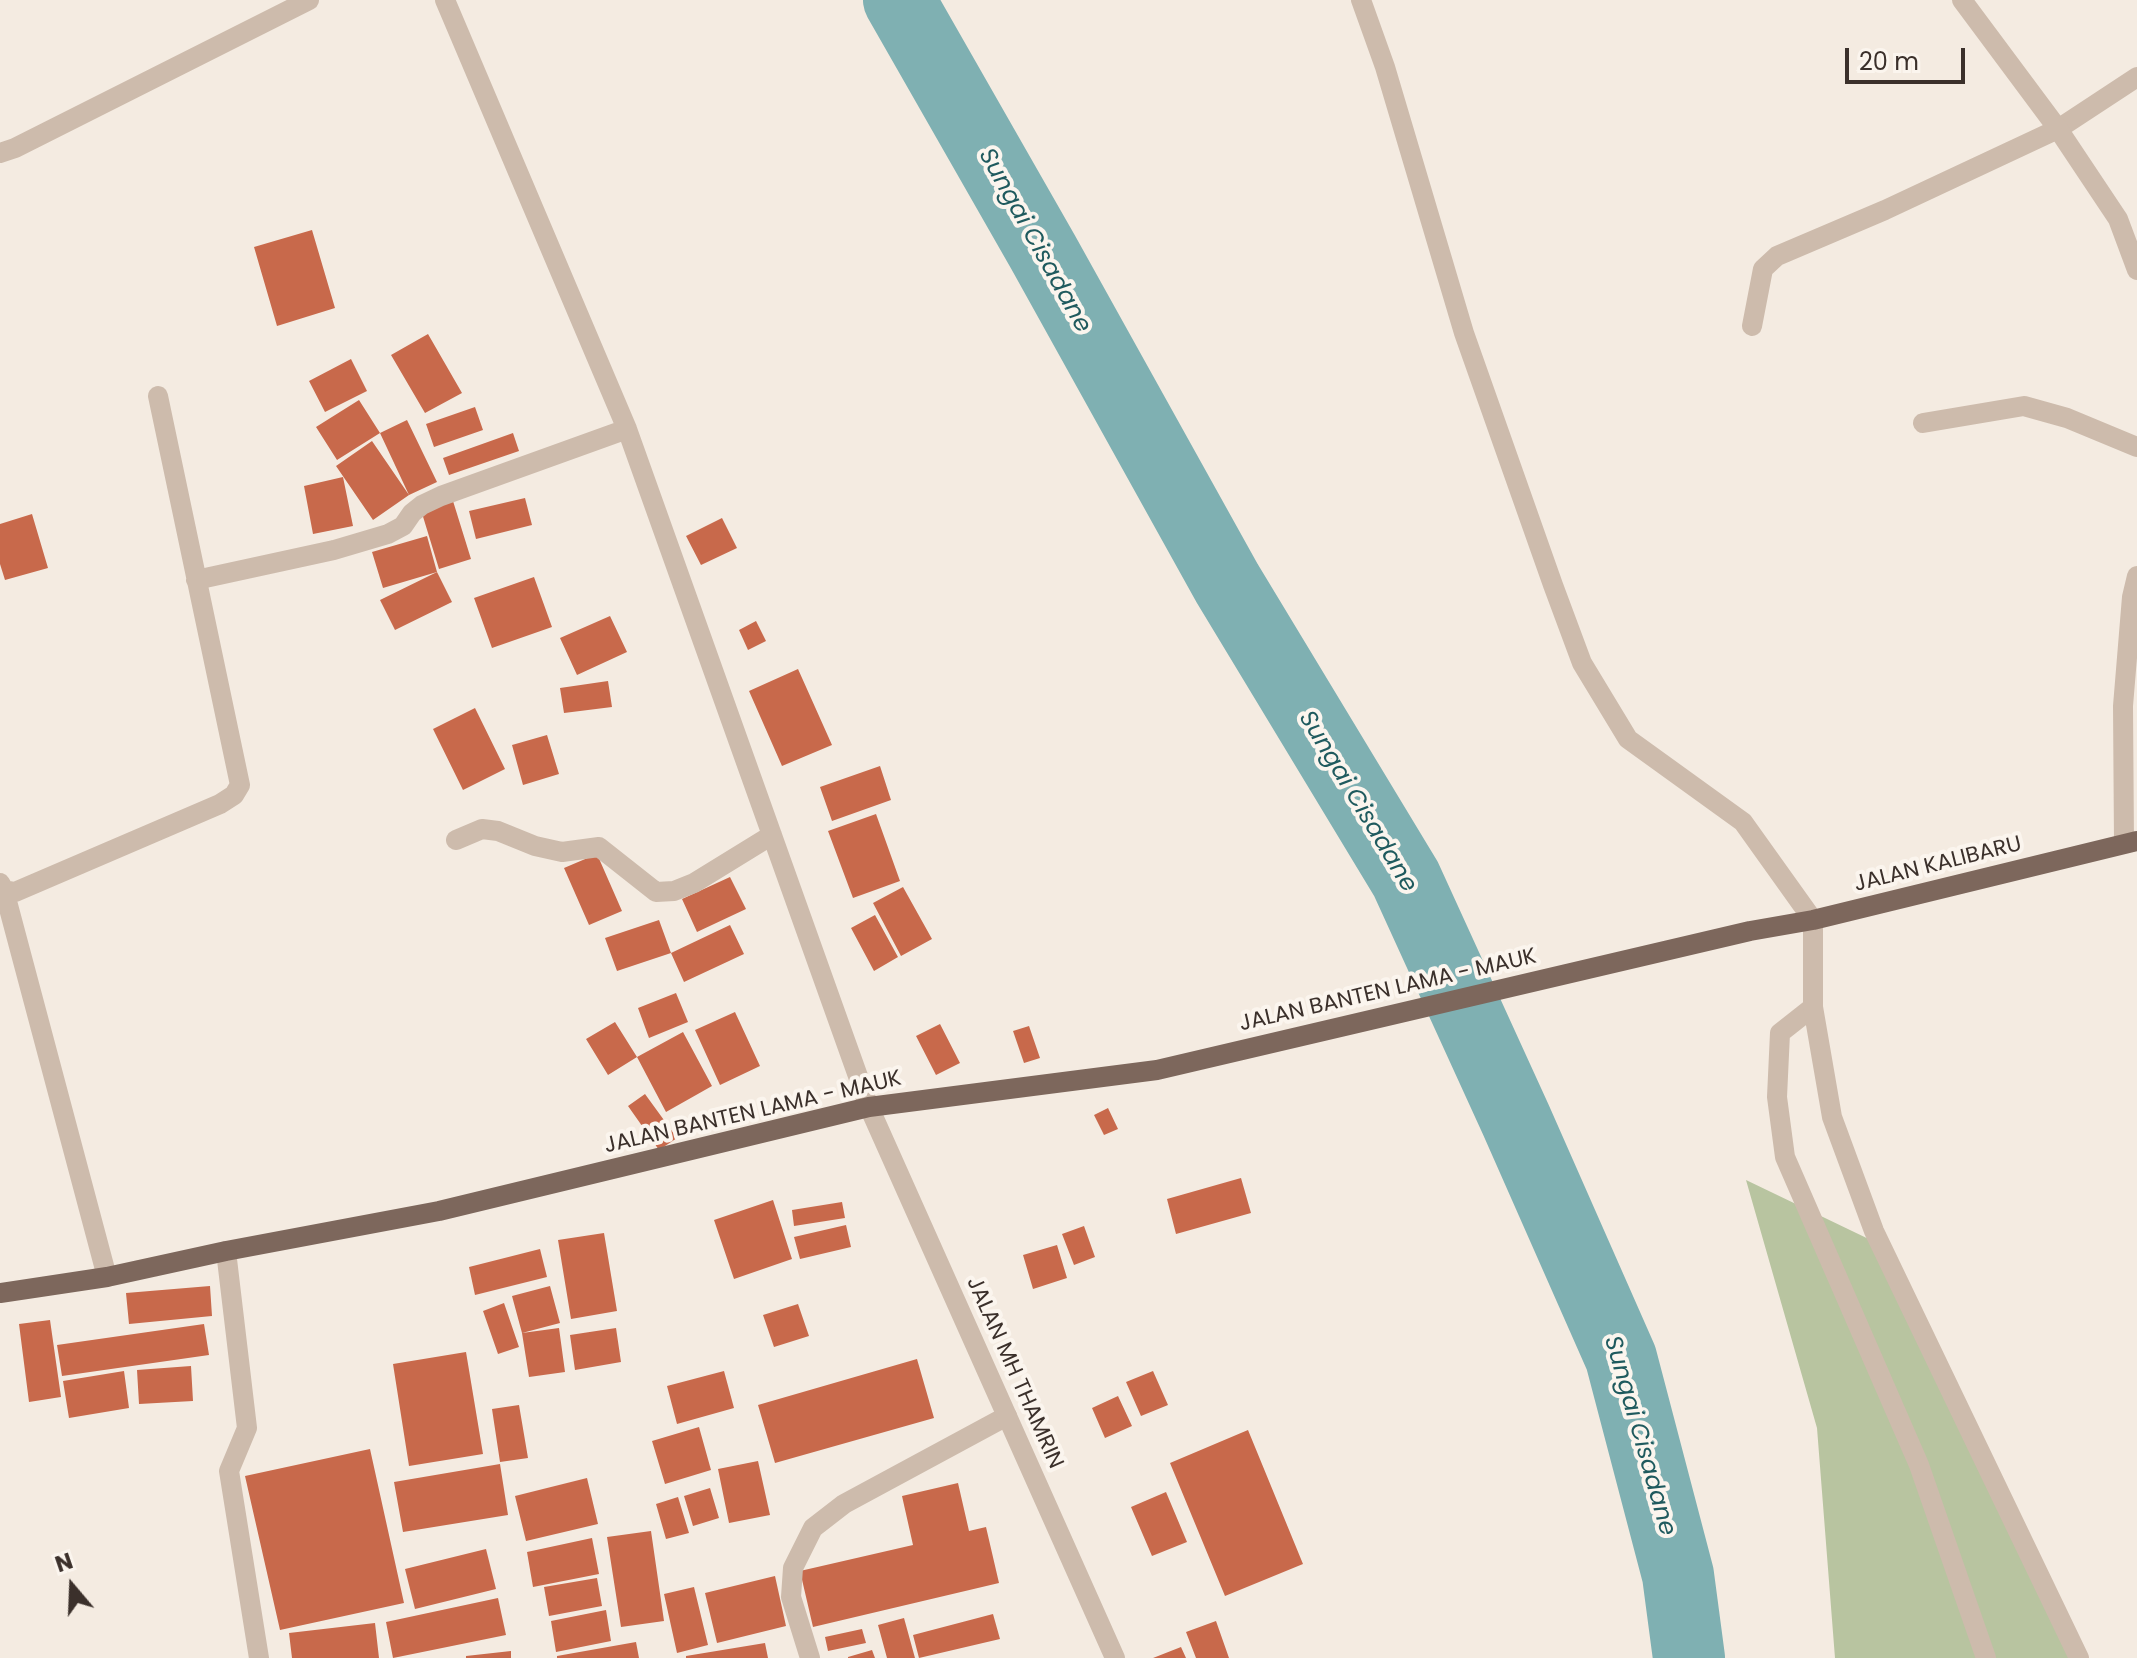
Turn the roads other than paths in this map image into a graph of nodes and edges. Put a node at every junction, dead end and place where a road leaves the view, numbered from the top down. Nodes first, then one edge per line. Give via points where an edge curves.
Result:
1 (309, 0) edge
2 (445, 0) edge
3 (1361, 0) edge
4 (1962, 0) edge
5 (2137, 77) edge
6 (2058, 129) junction
7 (0, 153) edge
8 (2137, 270) edge
9 (1752, 326) dead end
10 (158, 396) dead end
11 (1923, 423) dead end
12 (627, 429) junction
13 (2137, 447) edge
14 (2137, 576) edge
15 (196, 580) junction
16 (772, 835) junction
17 (456, 840) dead end
18 (2131, 842) edge
19 (2, 887) edge
20 (1813, 920) junction
21 (1750, 931) joint
22 (1813, 1007) junction
23 (869, 1107) junction
24 (226, 1251) junction
25 (107, 1277) junction
26 (0, 1293) edge
27 (1007, 1416) junction
28 (259, 1658) edge
29 (810, 1658) edge
30 (1115, 1658) edge
31 (1986, 1658) edge
32 (2079, 1658) edge

1 - 7 street
2 - 12 street, JALAN MH THAMRIN
3 - 20 street via 1464,333 1582,663 1628,739 1743,822
4 - 6 street
5 - 6 street
6 - 8 street via 2118,219
6 - 9 street via 1777,256 1763,269
10 - 15 street
11 - 13 street via 2024,406
12 - 15 street via 441,496 388,534
12 - 16 street, JALAN MH THAMRIN
14 - 18 street via 2123,706
15 - 19 street via 240,785 234,795 15,892
16 - 17 street via 694,883 656,892 599,847 562,852 482,829
16 - 23 street, JALAN MH THAMRIN
18 - 20 main road, JALAN KALIBARU
19 - 25 street
20 - 21 main road, JALAN KALIBARU
20 - 22 street
21 - 23 main road, JALAN BANTEN LAMA - MAUK via 1157,1070
22 - 31 street via 1780,1033 1777,1097 1785,1157 1919,1465
22 - 32 street via 1832,1117 1874,1231
23 - 24 main road, JALAN BANTEN LAMA - MAUK via 439,1211
23 - 27 street, JALAN MH THAMRIN
24 - 25 main road, JALAN BANTEN LAMA - MAUK
24 - 28 street via 247,1428 229,1471
25 - 26 main road, JALAN BANTEN LAMA - MAUK
27 - 29 street via 844,1504 813,1528 793,1568 791,1597
27 - 30 street, JALAN MH THAMRIN

